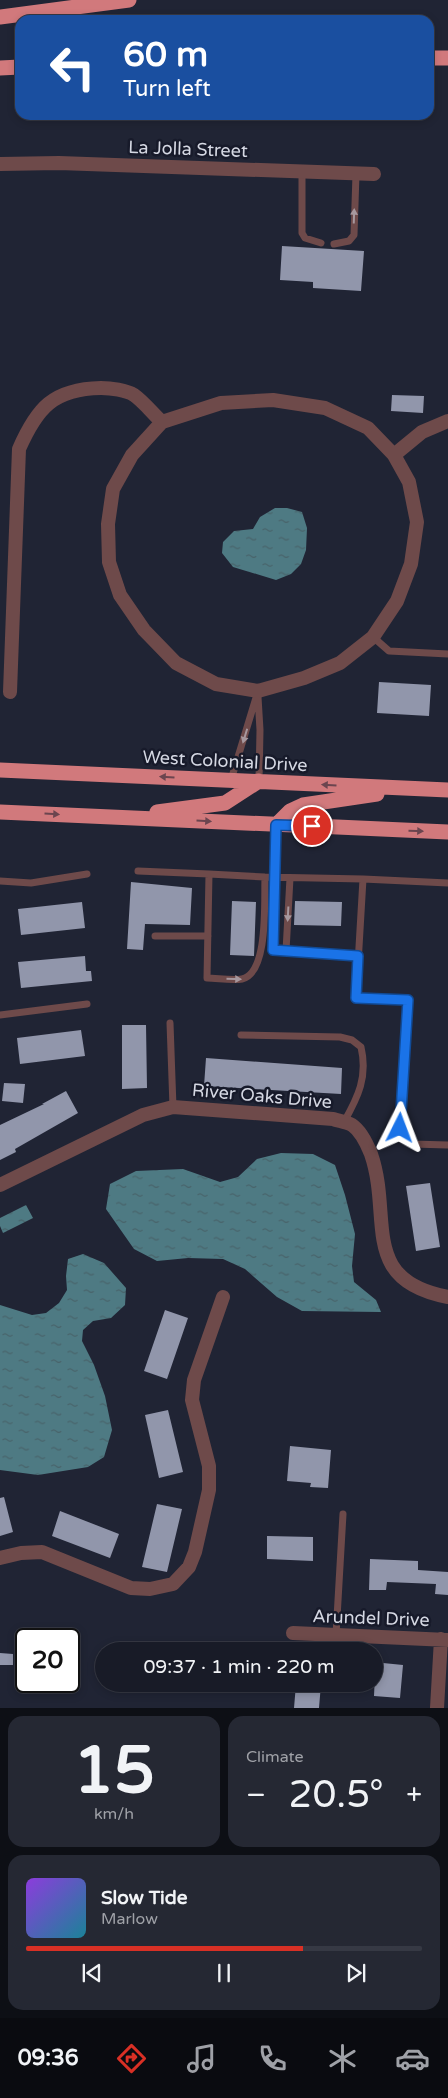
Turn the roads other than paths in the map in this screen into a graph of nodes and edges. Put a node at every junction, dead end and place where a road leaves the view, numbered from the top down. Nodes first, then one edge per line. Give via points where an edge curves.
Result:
1 (129, 0) edge
2 (15, 15) edge
3 (15, 15) edge
4 (0, 17) edge
5 (434, 58) edge
6 (448, 58) edge
7 (15, 67) edge
8 (0, 68) edge
9 (0, 164) edge
10 (302, 172) junction
11 (356, 174) junction
12 (374, 174) dead end
13 (321, 243) dead end
14 (334, 244) dead end
15 (448, 421) edge
16 (162, 422) junction
17 (394, 455) junction
18 (373, 636) junction
19 (448, 654) edge
20 (258, 691) junction
21 (10, 692) dead end
22 (0, 770) edge
23 (230, 780) junction
24 (258, 781) junction
25 (413, 789) junction
26 (448, 790) edge
27 (0, 812) edge
28 (120, 817) junction
29 (276, 825) junction
30 (448, 832) edge
31 (138, 871) dead end
32 (87, 874) dead end
33 (209, 874) junction
34 (265, 877) junction
35 (276, 877) junction
36 (290, 878) junction
37 (362, 879) junction
38 (0, 881) edge
39 (448, 883) edge
40 (155, 936) dead end
41 (208, 936) junction
42 (286, 950) junction
43 (358, 956) junction
44 (87, 1004) dead end
45 (0, 1014) edge
46 (170, 1023) dead end
47 (241, 1035) dead end
48 (173, 1107) junction
49 (344, 1122) junction
50 (448, 1146) edge
51 (0, 1185) edge
52 (223, 1297) dead end
53 (448, 1297) edge
54 (343, 1514) dead end
55 (0, 1558) edge
56 (294, 1634) dead end
57 (336, 1635) junction
58 (445, 1640) edge
59 (437, 1708) edge

1 - 3 highway
2 - 4 highway
5 - 6 highway
7 - 8 highway
9 - 10 street, La Jolla Street via 58,163
10 - 11 street, La Jolla Street
10 - 13 lane via 302,233 305,238
11 - 12 street, La Jolla Street
14 -> 11 lane via 349,241 354,235
15 - 17 street via 422,432
16 - 17 street via 221,403 273,400 325,408 368,428
16 - 20 street via 132,455 113,489 108,524 109,562 120,595 144,630 176,663 216,684
16 - 21 street via 134,395 110,388 80,388 53,399 31,422 19,450
17 - 18 street via 409,482 417,522 411,564 397,601
18 - 19 lane via 389,651
18 - 20 street via 340,663 304,678
20 -> 23 lane
20 - 24 lane
23 -> 22 highway, West Colonial Drive
23 - 24 highway, West Colonial Drive
25 -> 24 highway, West Colonial Drive
24 - 28 highway via 225,803
25 - 26 highway, West Colonial Drive
25 - 29 highway via 303,805 290,811
27 -> 28 highway
28 -> 29 highway
29 -> 30 highway
29 - 35 lane
31 - 33 lane
32 - 38 lane via 31,883
33 - 34 lane
33 - 41 lane
34 - 35 lane
41 -> 34 lane via 207,978 242,979 253,972 262,952
35 - 36 lane
35 - 42 lane via 273,950
36 - 37 lane
36 -> 42 lane
37 - 39 lane
37 - 43 lane
40 - 41 lane
42 - 43 lane
43 - 50 lane via 356,998 408,1000 400,1128 412,1144
44 - 45 lane
46 - 48 lane
47 - 49 lane via 340,1037 362,1047 360,1091
48 - 49 street, River Oaks Drive
48 - 51 street, River Oaks Drive via 143,1115
49 - 53 street, River Oaks Drive via 352,1126 367,1144 376,1170 384,1249 392,1267 407,1283 427,1293
52 - 55 street via 194,1380 192,1400 209,1466 209,1490 189,1567 173,1584 150,1589 131,1588 42,1552
54 - 57 lane
56 - 57 street, Arundel Drive
57 - 58 street, Arundel Drive
58 - 59 street

